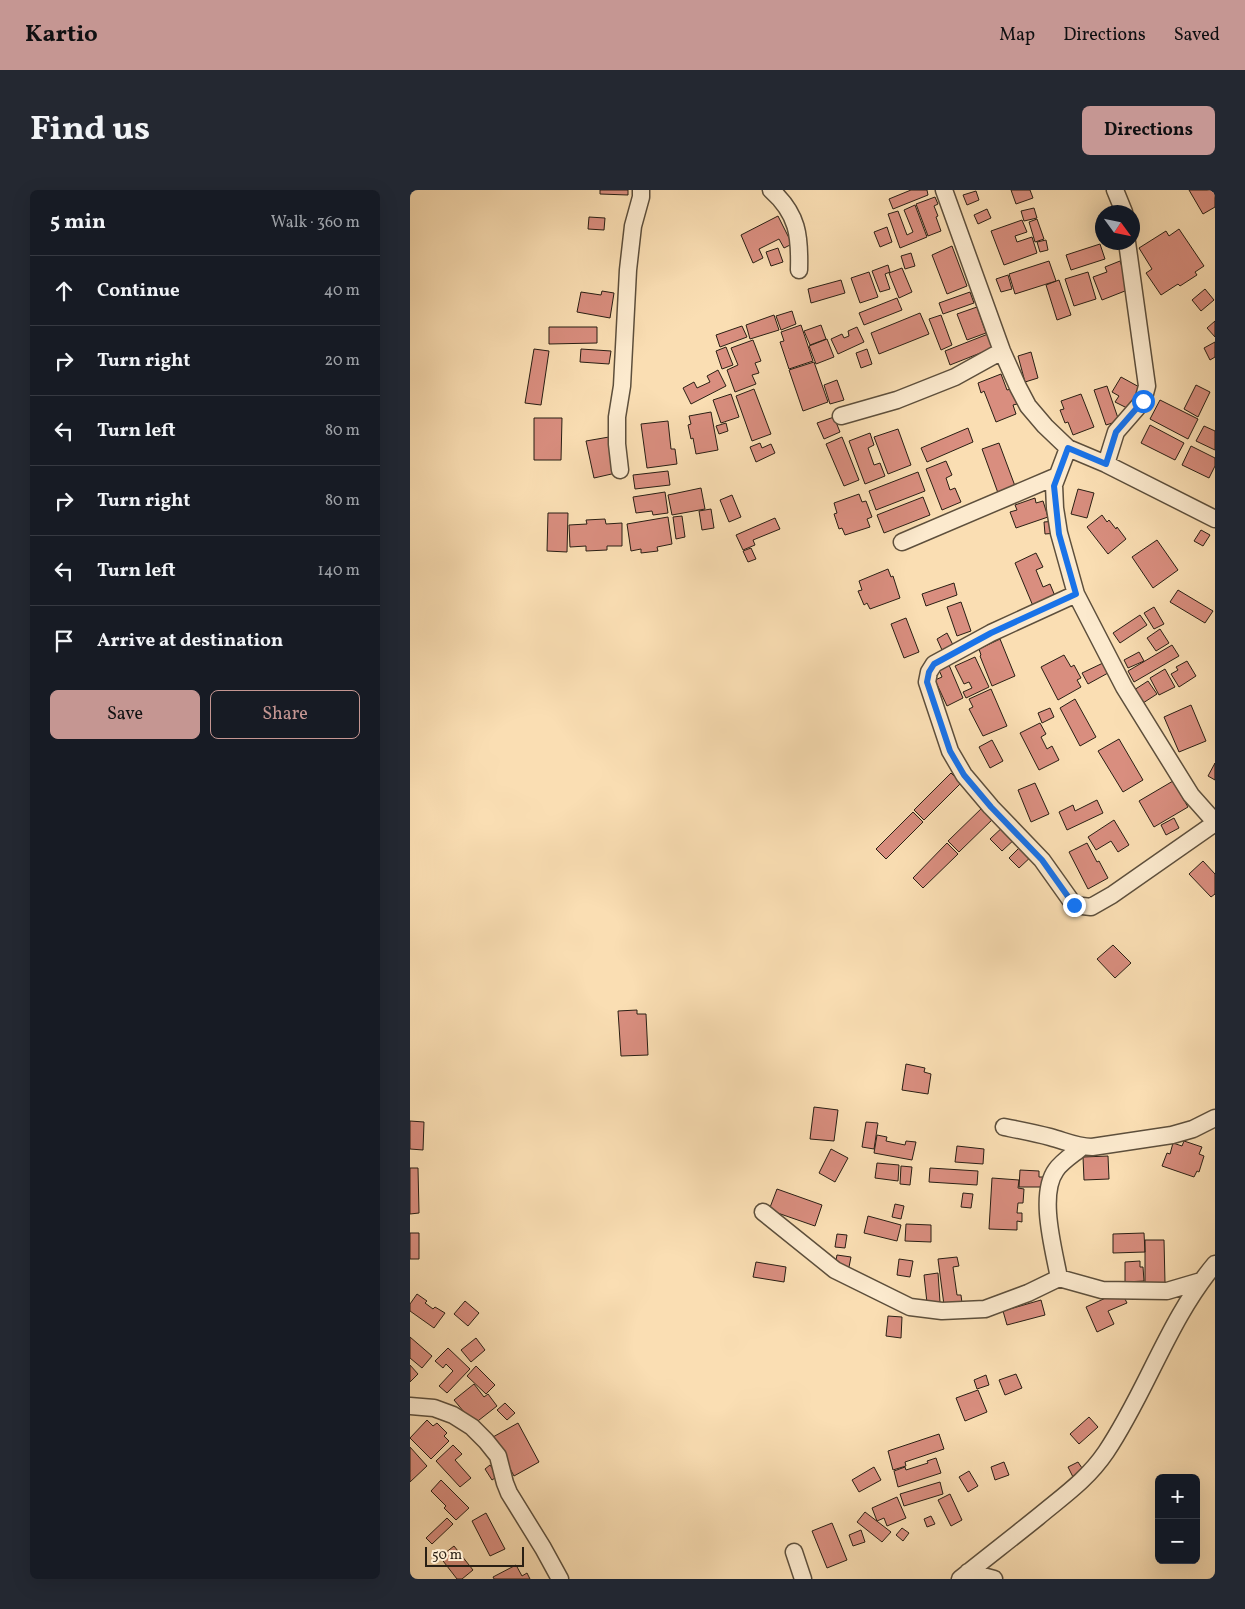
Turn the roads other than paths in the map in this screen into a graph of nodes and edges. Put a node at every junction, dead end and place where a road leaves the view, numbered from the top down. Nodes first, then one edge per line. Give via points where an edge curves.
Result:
1 (641, 190) edge
2 (771, 190) edge
3 (944, 190) edge
4 (1115, 190) edge
5 (1121, 205) edge
6 (1128, 250) edge
7 (800, 270) dead end
8 (1002, 351) junction
9 (841, 416) dead end
10 (1068, 448) junction
11 (1106, 464) junction
12 (620, 470) dead end
13 (1058, 476) junction
14 (1215, 519) edge
15 (902, 542) dead end
16 (1076, 594) junction
17 (1215, 822) edge
18 (1215, 1118) edge
19 (1004, 1127) dead end
20 (1082, 1147) junction
21 (763, 1212) dead end
22 (1215, 1264) edge
23 (1059, 1278) junction
24 (1200, 1281) junction
25 (410, 1406) edge
26 (794, 1552) dead end
27 (964, 1576) edge
28 (560, 1579) edge
29 (804, 1579) edge
30 (994, 1579) edge

1 - 12 street via 628,270 622,386 617,417
2 - 7 street via 782,200 792,217 800,242
3 - 8 street
4 - 5 street
6 - 11 street via 1147,386 1143,401 1116,432
8 - 9 street via 939,384
8 - 10 street via 1028,406
10 - 11 street
10 - 13 street
11 - 14 street
13 - 15 street
13 - 16 street via 1054,486 1059,534
16 - 17 street via 1124,687 1191,795
16 - 17 street via 991,633 934,664 929,672 927,682 950,751 964,775 1042,860 1074,905 1091,907 1112,895
18 - 20 street via 1172,1135
19 - 20 street
20 - 23 street via 1056,1170 1048,1185 1048,1219
21 - 23 street via 835,1270 910,1307 942,1311 985,1309
22 - 24 street
23 - 24 street via 1102,1290 1167,1291
24 - 27 street via 1106,1453 1082,1481
25 - 28 street via 434,1408 453,1415 486,1441 498,1456 509,1493
26 - 29 street
27 - 30 street

